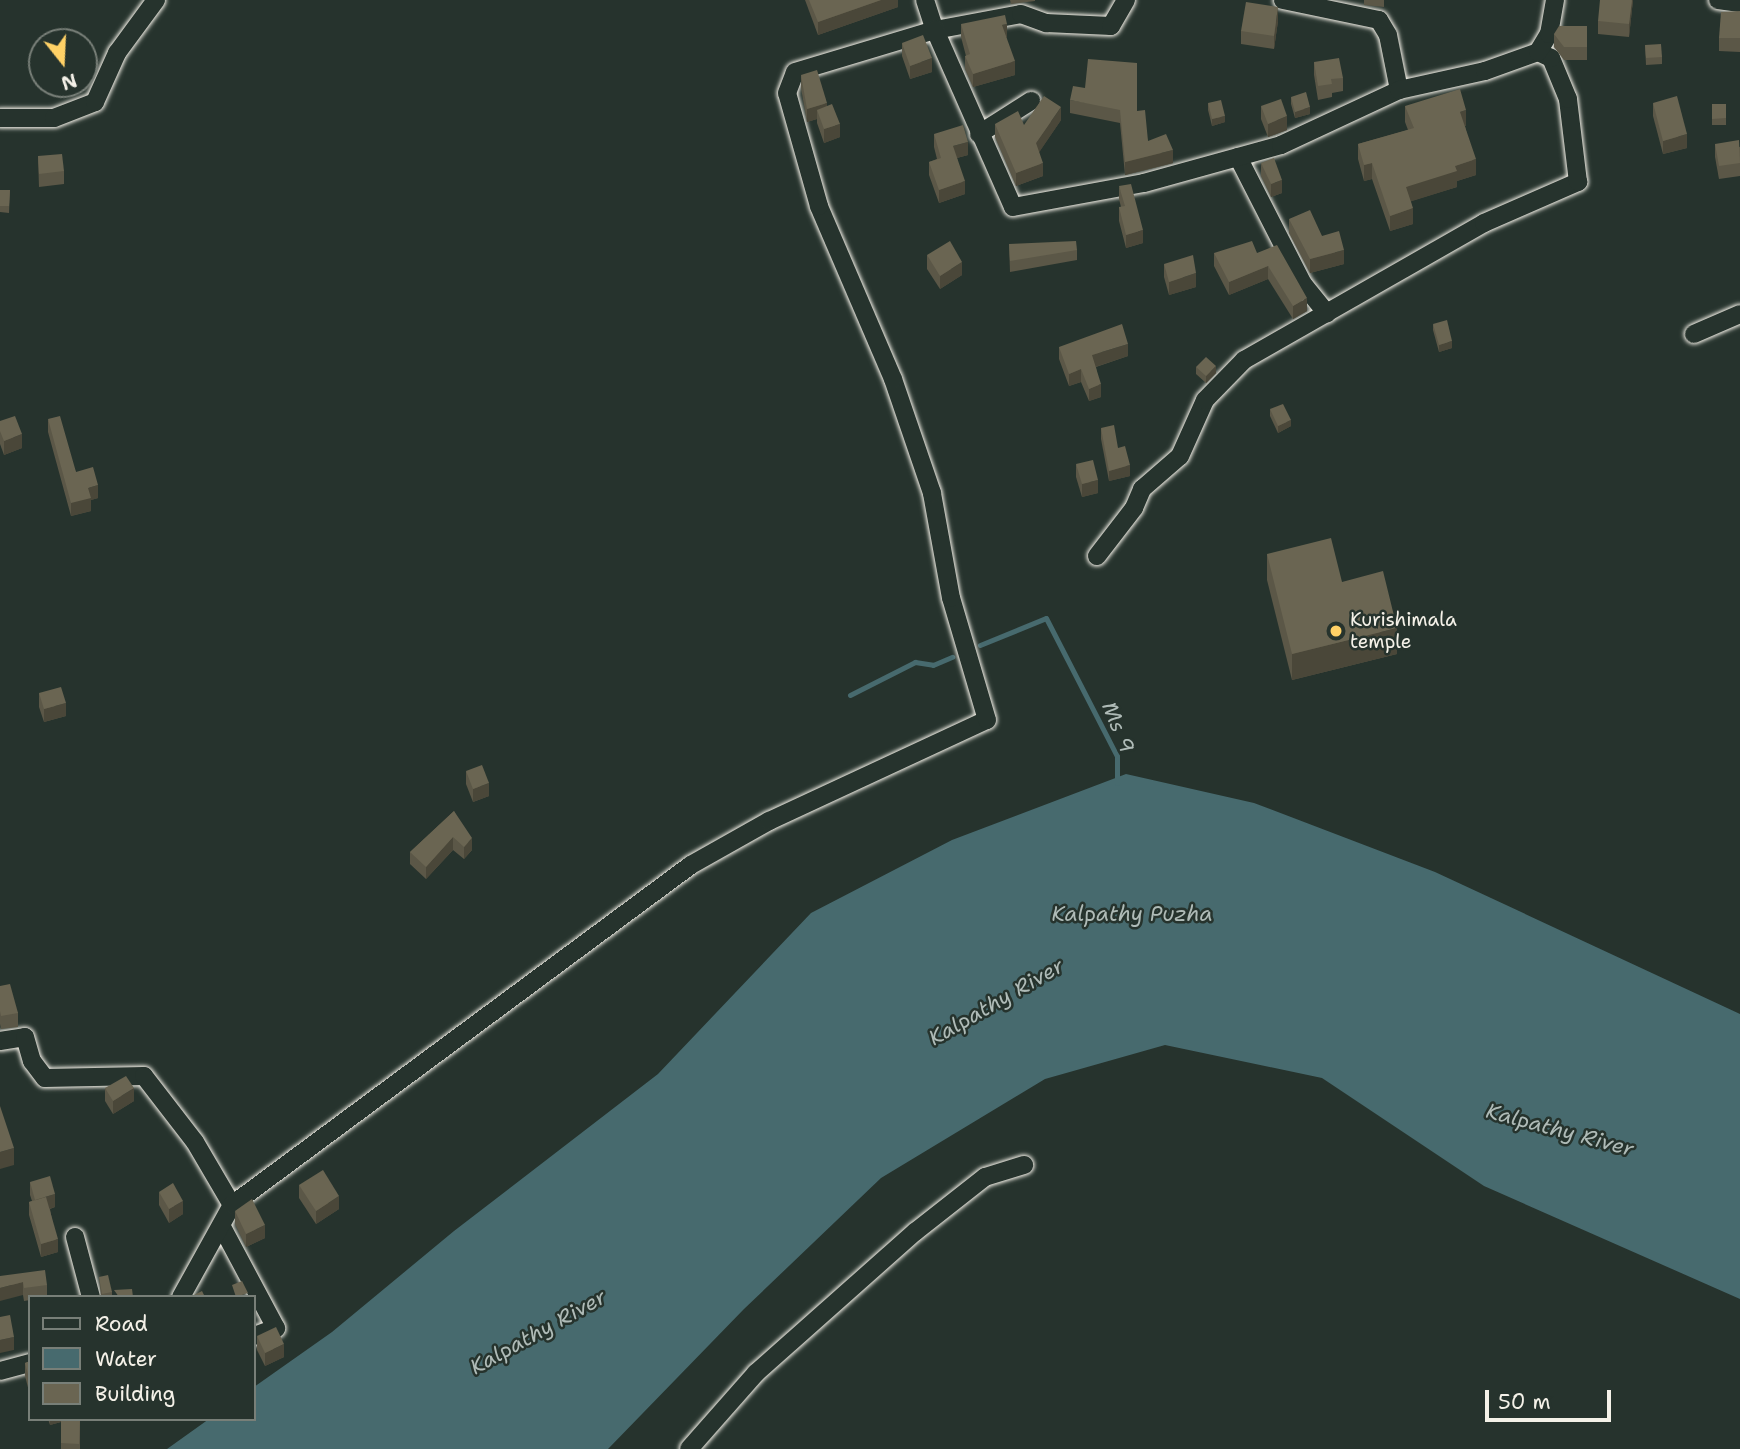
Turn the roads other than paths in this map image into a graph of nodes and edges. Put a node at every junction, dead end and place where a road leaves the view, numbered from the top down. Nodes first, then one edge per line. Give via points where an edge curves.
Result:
1 (156, 0) edge
2 (925, 0) edge
3 (1126, 0) edge
4 (1283, 0) edge
5 (1555, 0) edge
6 (1718, 0) edge
7 (1740, 3) edge
8 (935, 30) junction
9 (1538, 52) junction
10 (1399, 90) junction
11 (1031, 101) dead end
12 (0, 118) edge
13 (979, 134) junction
14 (1238, 157) junction
15 (1327, 314) junction
16 (1740, 314) edge
17 (1694, 334) dead end
18 (1097, 556) dead end
19 (0, 1041) edge
20 (1024, 1165) dead end
21 (232, 1205) junction
22 (222, 1227) junction
23 (75, 1237) dead end
24 (90, 1295) edge
25 (182, 1295) edge
26 (256, 1335) edge
27 (28, 1364) edge
28 (0, 1371) edge
29 (689, 1449) edge

1 - 12 street via 117,53 95,102 54,118
2 - 8 street
3 - 8 street via 1111,26 1046,23 1021,13
4 - 10 street via 1379,20 1388,35
5 - 9 street via 1549,34
6 - 7 street
8 - 13 street
8 - 21 street via 795,72 787,93 819,206 892,379 932,494 951,598 987,720 769,821 691,865
9 - 10 street via 1485,71
9 - 15 street via 1551,58 1569,99 1578,182 1484,223
10 - 14 street via 1280,145
11 - 13 street
13 - 14 street via 1013,207 1144,183
14 - 15 street via 1303,284
15 - 18 street via 1244,360 1222,379 1205,400 1180,456 1142,489 1134,508
16 - 17 street
19 - 21 street via 25,1037 32,1061 45,1078 144,1076 195,1142
20 - 29 street via 985,1177 915,1232 756,1373
21 - 22 street
22 - 25 street
22 - 26 street via 276,1328
23 - 24 street
27 - 28 street

